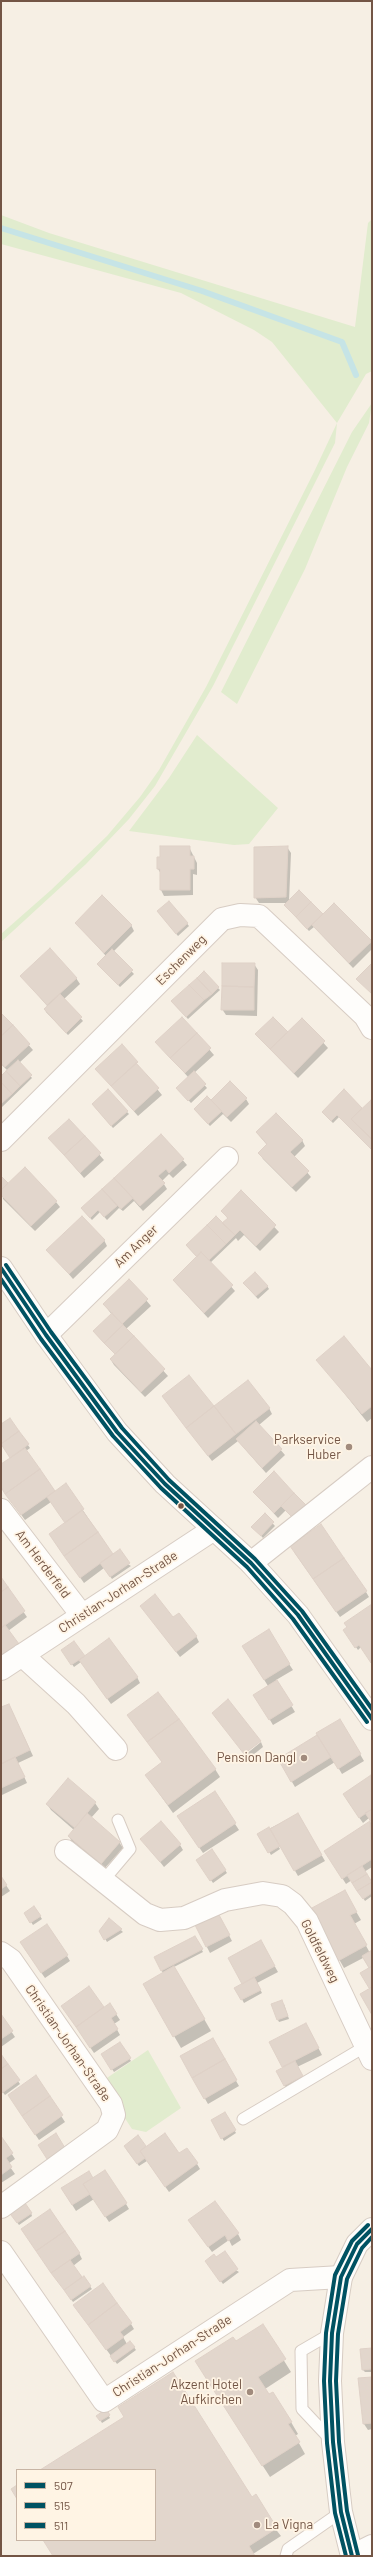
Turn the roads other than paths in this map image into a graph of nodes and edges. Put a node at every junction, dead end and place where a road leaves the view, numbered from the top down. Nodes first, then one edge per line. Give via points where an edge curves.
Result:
1 (372, 1028) edge
2 (1, 1140) edge
3 (226, 1158) dead end
4 (1, 1268) edge
5 (46, 1335) junction
6 (372, 1467) edge
7 (2, 1514) edge
8 (214, 1529) junction
9 (251, 1563) junction
10 (81, 1614) junction
11 (22, 1655) junction
12 (1, 1669) edge
13 (372, 1719) edge
14 (116, 1749) dead end
15 (118, 1820) dead end
16 (66, 1851) dead end
17 (103, 1881) junction
18 (1, 1953) edge
19 (369, 2052) edge
20 (243, 2119) dead end
21 (1, 2206) edge
22 (372, 2229) edge
23 (1, 2252) edge
24 (341, 2277) junction
25 (332, 2333) junction
26 (333, 2442) junction
27 (342, 2512) junction
28 (372, 2546) edge
29 (286, 2556) edge
30 (352, 2556) edge

1 - 2 street, Eschenweg via 365,1016 259,916 240,915 222,919
3 - 5 street, Am Anger
4 - 5 street
5 - 8 street via 117,1432 165,1484
6 - 9 street
7 - 10 street, Am Herderfeld
8 - 9 street
8 - 10 street, Christian-Jorhan-Straße
9 - 13 street via 298,1615
10 - 11 street, Christian-Jorhan-Straße
11 - 12 street, Christian-Jorhan-Straße
11 - 14 street via 58,1686
15 - 17 lane via 130,1849
16 - 17 street, Goldfeldweg
17 - 19 street, Goldfeldweg via 145,1914 160,1920 184,1918 225,1900 263,1893 282,1896 293,1904 307,1921
18 - 21 street, Christian-Jorhan-Straße via 11,1960 111,2104 114,2115 107,2130
19 - 20 lane
22 - 24 street via 357,2244
23 - 24 street, Christian-Jorhan-Straße via 104,2401 290,2280
24 - 25 street
25 - 26 street via 330,2381
25 - 26 lane via 301,2351 302,2409
26 - 27 street
27 - 29 lane via 288,2549
27 - 30 street
28 - 30 street

